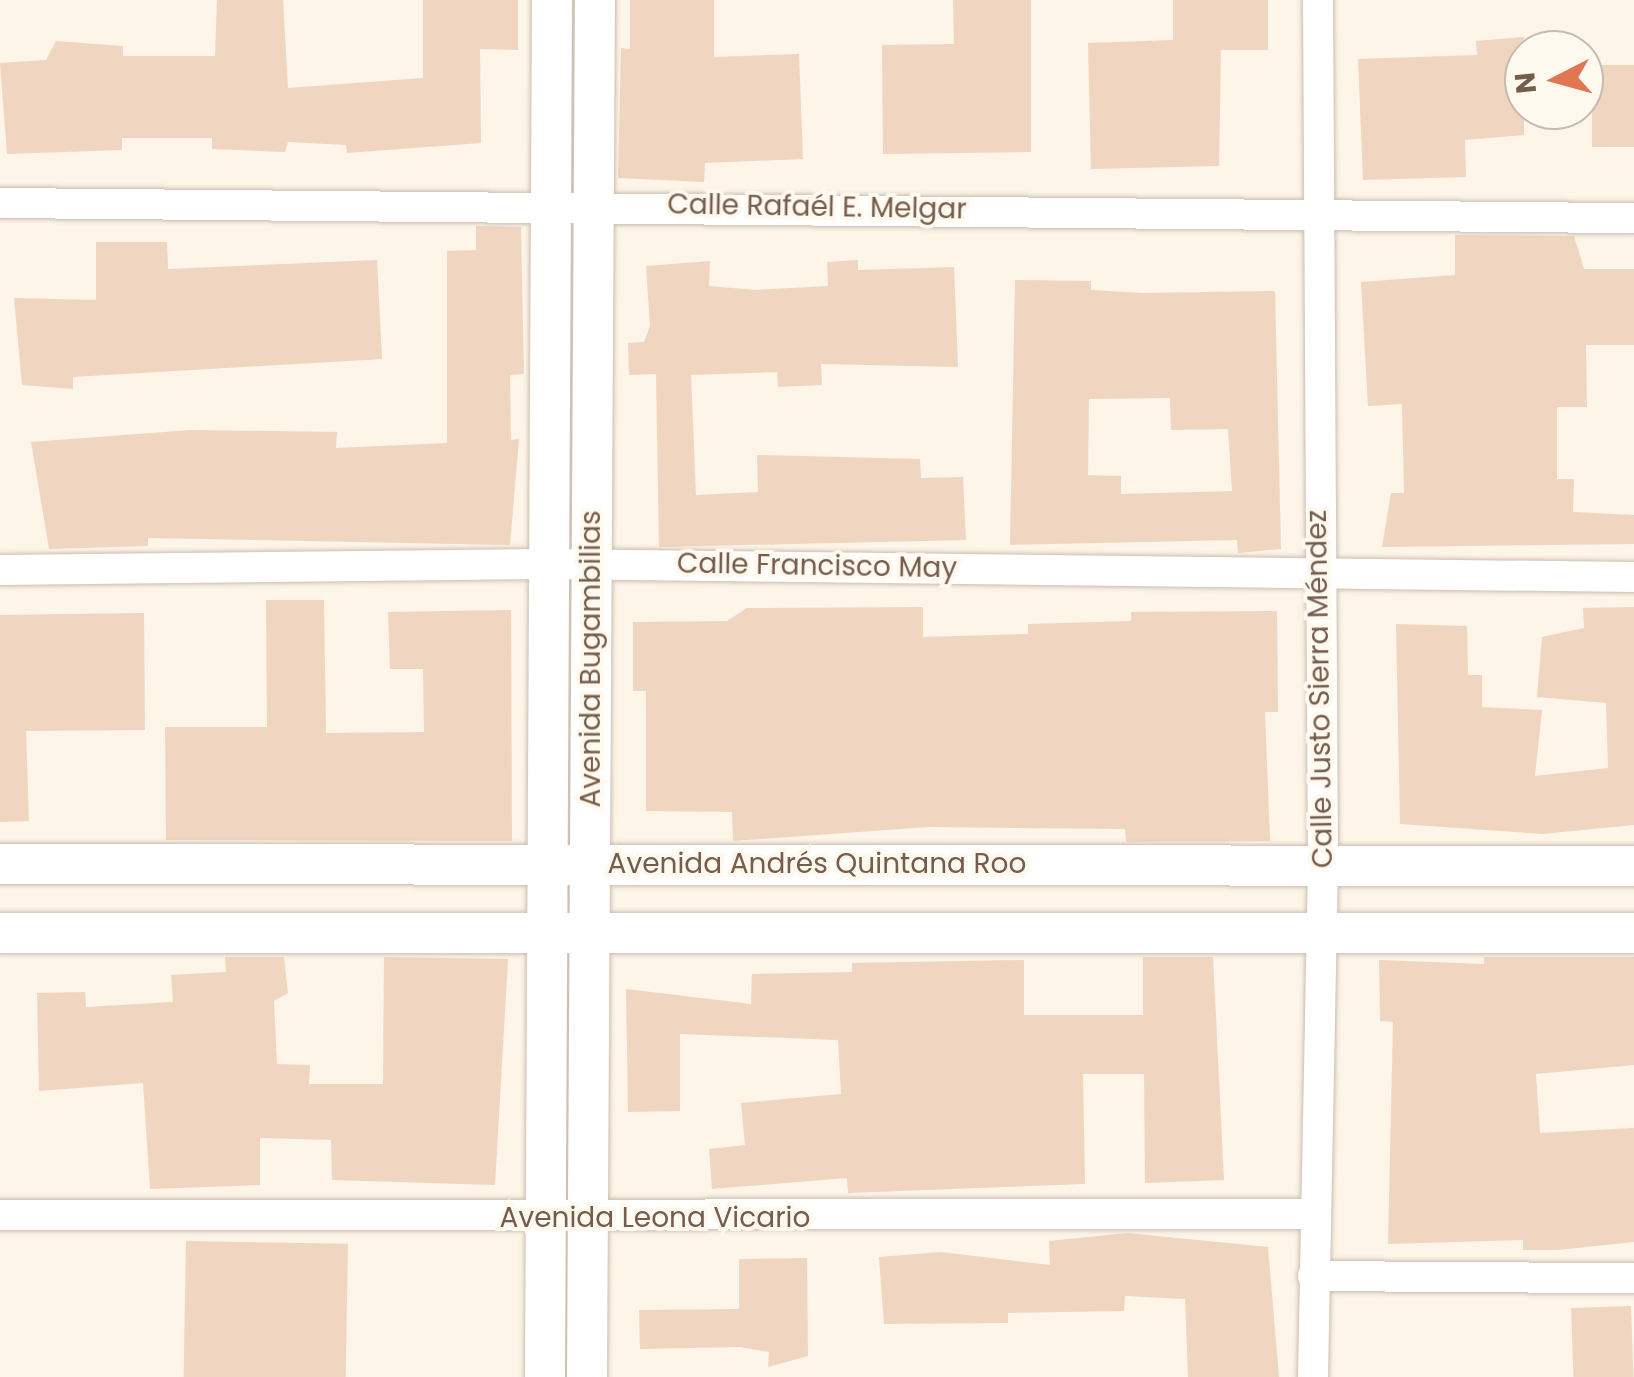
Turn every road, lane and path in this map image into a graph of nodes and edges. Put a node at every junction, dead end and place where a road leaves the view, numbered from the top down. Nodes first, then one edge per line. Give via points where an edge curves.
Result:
1 (552, 0) edge
2 (595, 0) edge
3 (1318, 0) edge
4 (0, 202) edge
5 (551, 204) junction
6 (594, 204) junction
7 (1313, 214) junction
8 (1634, 218) edge
9 (549, 564) junction
10 (592, 564) junction
11 (0, 570) edge
12 (1320, 571) junction
13 (1634, 577) edge
14 (0, 864) edge
15 (548, 864) junction
16 (590, 864) junction
17 (1323, 865) junction
18 (1634, 866) edge
19 (0, 932) edge
20 (547, 932) junction
21 (1318, 932) junction
22 (1634, 932) edge
23 (590, 933) junction
24 (1311, 1214) junction
25 (0, 1215) edge
26 (546, 1218) junction
27 (588, 1219) junction
28 (1312, 1276) junction
29 (1634, 1278) edge
30 (545, 1377) edge
31 (587, 1377) edge
32 (1312, 1377) edge

1 - 5 main road, Avenida Bugambilias
2 - 6 main road, Avenida Bugambilias
3 - 7 street, Calle Justo Sierra Méndez
4 - 5 street, Calle Rafaél E. Melgar
5 - 6 street, Calle Rafaél E. Melgar
5 - 9 main road, Avenida Bugambilias
6 - 7 street, Calle Rafaél E. Melgar
6 - 10 main road, Avenida Bugambilias
7 - 8 street, Calle Rafaél E. Melgar
7 - 12 street, Calle Justo Sierra Méndez
9 - 10 street, Calle Francisco May
9 - 11 street, Calle Francisco May
9 - 15 main road, Avenida Bugambilias
10 - 12 street, Calle Francisco May
10 - 16 main road, Avenida Bugambilias
12 - 13 street, Calle Francisco May
12 - 17 street, Calle Justo Sierra Méndez
14 - 15 main road, Avenida Andrés Quintana Roo
15 - 16 main road, Avenida Andrés Quintana Roo
15 - 20 main road, Avenida Bugambilias
16 - 17 main road, Avenida Andrés Quintana Roo
16 - 23 main road, Avenida Bugambilias
17 - 18 main road, Avenida Andrés Quintana Roo
17 - 21 street, Calle Justo Sierra Méndez
19 - 20 main road
20 - 23 main road
20 - 26 main road, Avenida Bugambilias
21 - 22 main road
21 - 23 main road
21 - 24 street, Calle Justo Sierra Méndez
23 - 27 main road, Avenida Bugambilias
24 - 27 street, Avenida Leona Vicario
24 - 28 street, Calle Justo Sierra Méndez
25 - 26 street, Avenida Leona Vicario
26 - 27 street, Avenida Leona Vicario
26 - 30 main road, Avenida Bugambilias
27 - 31 main road, Avenida Bugambilias
28 - 29 street
28 - 32 street, Calle Justo Sierra Méndez

